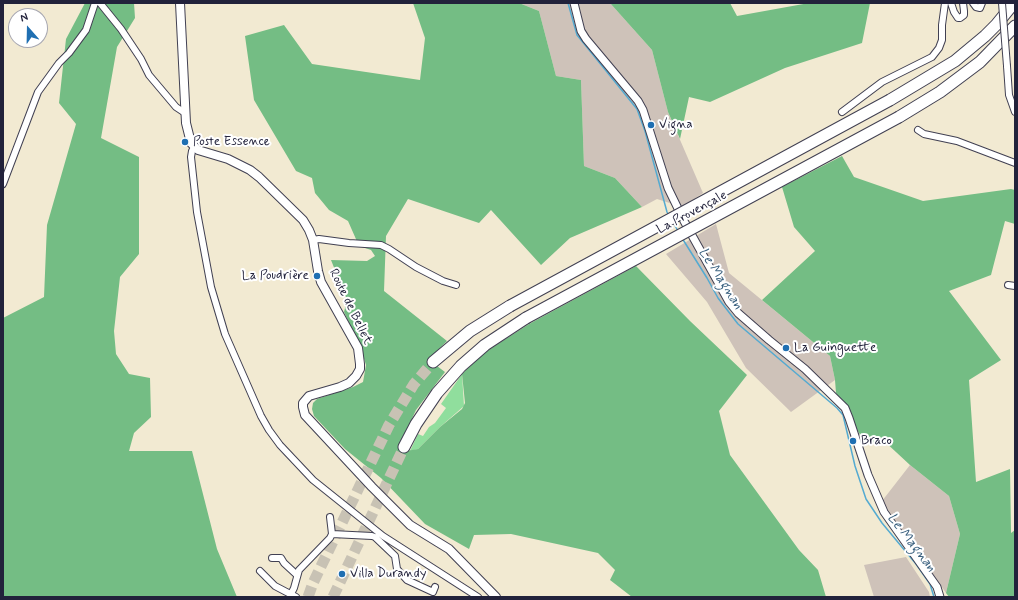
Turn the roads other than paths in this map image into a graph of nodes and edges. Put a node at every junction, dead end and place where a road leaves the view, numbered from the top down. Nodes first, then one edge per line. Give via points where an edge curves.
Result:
1 (95, 3) edge
2 (100, 3) edge
3 (180, 3) edge
4 (574, 3) edge
5 (945, 3) edge
6 (951, 3) edge
7 (963, 3) edge
8 (973, 3) edge
9 (982, 3) edge
10 (1002, 3) edge
11 (1014, 3) edge
12 (1015, 26) edge
13 (842, 112) dead end
14 (1015, 112) edge
15 (185, 113) junction
16 (918, 130) dead end
17 (194, 147) junction
18 (1015, 163) edge
19 (3, 184) edge
20 (313, 240) junction
21 (456, 285) dead end
22 (433, 362) tunnel mouth
23 (404, 447) tunnel mouth
24 (330, 517) dead end
25 (332, 534) junction
26 (272, 558) dead end
27 (260, 571) dead end
28 (297, 575) junction
29 (435, 587) dead end
30 (294, 595) edge
31 (496, 596) edge
32 (478, 597) edge
33 (940, 597) edge

1 - 19 street via 86,30 38,92
2 - 15 street via 121,29 149,75 176,107
3 - 15 main road
4 - 33 street via 586,39 643,110 668,188 729,302 764,336 805,369 844,408 850,418 881,507 937,587
5 - 13 street via 942,40 940,48 932,57 882,82
6 - 7 street via 954,12 960,18 964,15
8 - 9 street via 980,8
10 - 14 street, bridge via 1009,94
11 - 22 highway, La Provençale, bridge via 985,36 955,61 890,100 510,306 470,331
12 - 23 highway, La Provençale, bridge via 974,67 899,117 526,318 485,345 436,393
15 - 17 main road via 187,131
16 - 18 street via 924,134 957,141
17 - 20 main road, Route de Bellet via 237,163 259,176 299,216
17 - 32 street via 191,157 197,212 211,287 224,334 269,430 296,464 319,485 383,536
20 - 21 street via 381,245 416,268
20 - 31 main road, Route de Bellet via 322,282 358,348 360,369 349,383 313,394 306,399 304,415 410,525 450,549
24 - 25 street
25 - 28 street
25 - 29 street via 375,537 395,556 397,569 407,580 434,592
26 - 28 street via 281,558
27 - 30 street via 275,586
28 - 30 street

